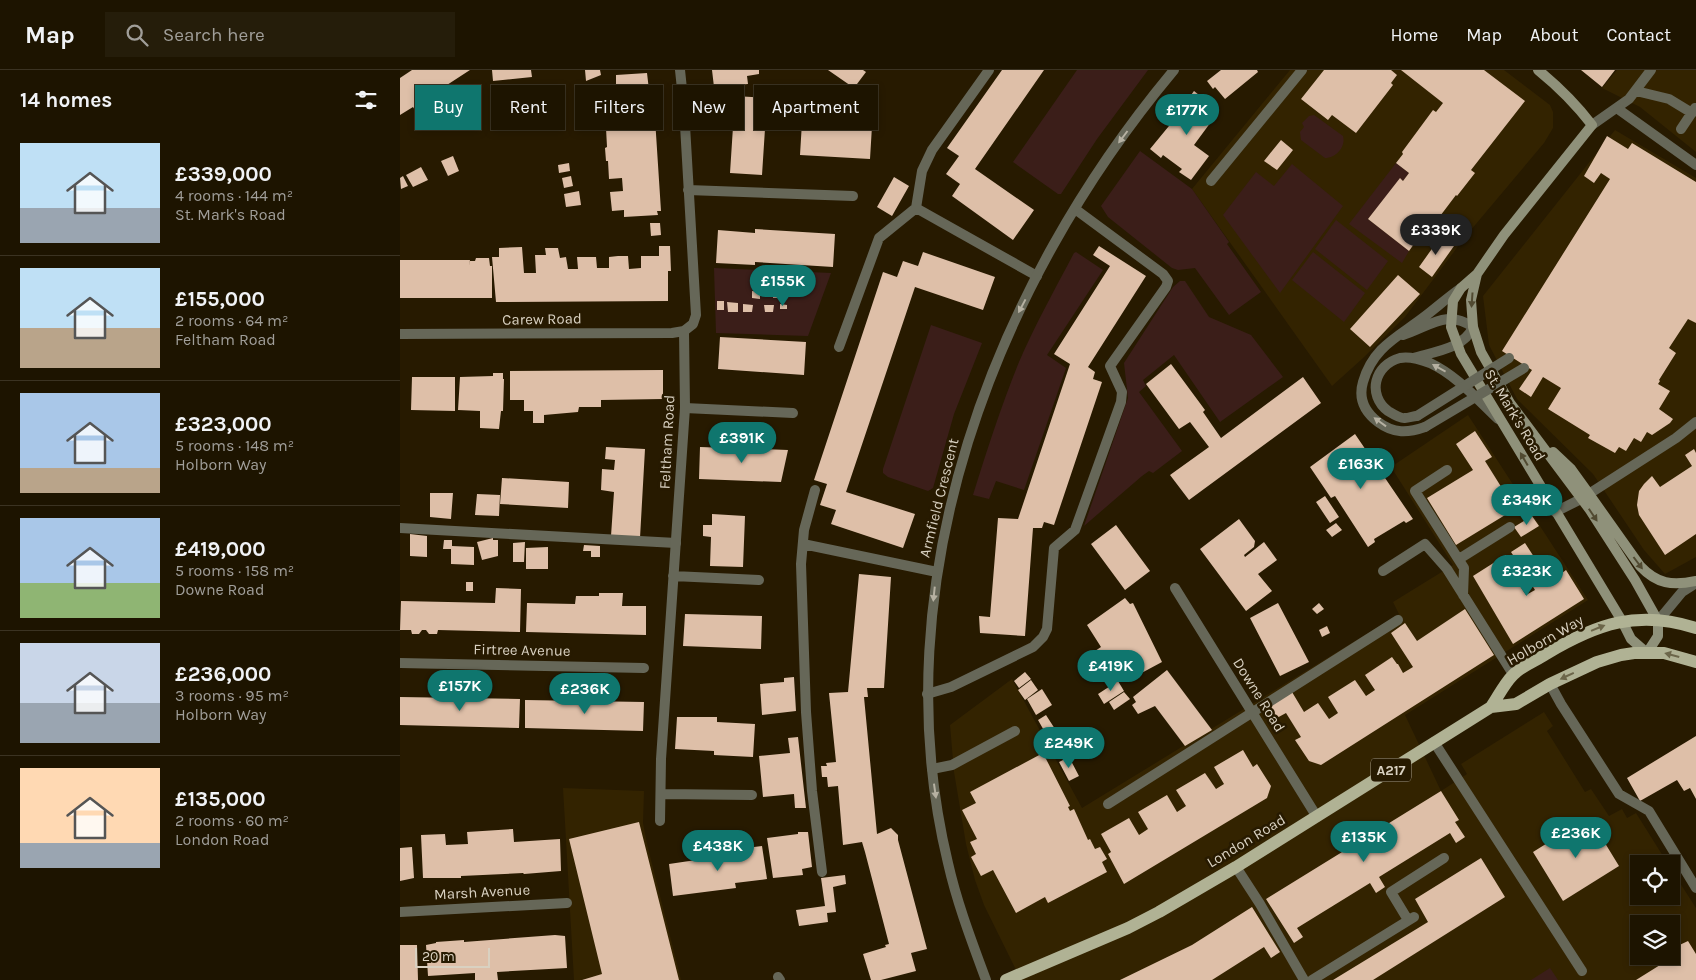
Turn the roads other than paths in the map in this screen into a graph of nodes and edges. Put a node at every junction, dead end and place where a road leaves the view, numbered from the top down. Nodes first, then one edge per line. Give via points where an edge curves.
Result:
1 (680, 70) edge
2 (989, 70) edge
3 (1174, 70) edge
4 (1302, 70) edge
5 (1538, 70) edge
6 (1651, 70) edge
7 (1636, 91) junction
8 (1618, 108) junction
9 (1694, 110) edge
10 (1592, 125) junction
11 (1681, 129) dead end
12 (1696, 165) edge
13 (1210, 181) dead end
14 (688, 190) junction
15 (853, 196) dead end
16 (916, 208) junction
17 (1075, 209) junction
18 (1477, 274) junction
19 (1037, 276) junction
20 (1461, 288) junction
21 (1451, 319) junction
22 (1473, 327) junction
23 (684, 331) junction
24 (400, 334) edge
25 (1395, 338) junction
26 (1457, 344) junction
27 (839, 347) dead end
28 (1412, 358) junction
29 (1509, 358) dead end
30 (1524, 368) dead end
31 (685, 408) junction
32 (793, 413) dead end
33 (1696, 422) edge
34 (1503, 423) junction
35 (1447, 470) dead end
36 (815, 490) dead end
37 (1585, 496) junction
38 (1555, 512) junction
39 (1510, 527) dead end
40 (400, 528) edge
41 (676, 543) junction
42 (803, 544) junction
43 (1459, 559) junction
44 (1383, 571) dead end
45 (937, 572) junction
46 (673, 576) junction
47 (759, 580) dead end
48 (1696, 582) edge
49 (1175, 588) dead end
50 (1463, 595) junction
51 (1398, 620) dead end
52 (1658, 620) junction
53 (1622, 621) junction
54 (1696, 628) edge
55 (1647, 653) junction
56 (1696, 662) edge
57 (400, 663) edge
58 (644, 668) dead end
59 (1513, 674) junction
60 (1550, 684) junction
61 (927, 694) junction
62 (1491, 707) junction
63 (1252, 712) junction
64 (1015, 731) dead end
65 (1434, 742) junction
66 (932, 769) junction
67 (662, 794) junction
68 (752, 795) dead end
69 (1108, 804) dead end
70 (1317, 817) junction
71 (660, 821) dead end
72 (1444, 858) dead end
73 (1236, 867) junction
74 (822, 872) dead end
75 (1696, 888) edge
76 (567, 902) dead end
77 (400, 912) edge
78 (1582, 971) dead end
79 (1025, 976) edge
80 (986, 980) edge
81 (1006, 980) edge
82 (1304, 980) edge
83 (1312, 980) edge

1 - 14 street
2 - 16 street via 932,150 922,171
3 -> 17 street, Armfield Crescent via 1116,146
4 - 13 street
5 - 10 street via 1577,104
6 - 7 street
7 - 8 street
7 - 9 street via 1669,99
8 - 10 street
8 - 12 street
9 - 11 street
10 - 18 street, St. Mark's Road
14 - 15 street
14 - 23 street via 696,315 693,324
16 - 19 street
16 - 27 street via 879,238
17 - 19 street, Armfield Crescent
17 - 61 street via 1163,274 1168,280 1166,287 1110,366 1122,392 1121,402 1075,530 1054,548 1047,629 1043,637 1033,647 951,687
18 - 20 street, St. Mark's Road
18 -> 22 street, St. Mark's Road via 1471,300
19 -> 45 street, Armfield Crescent via 1012,325 978,411 959,472
20 - 21 street, St. Mark's Road via 1453,301
20 - 25 street
21 - 22 street
21 - 25 street
21 - 26 street, St. Mark's Road
22 - 26 street via 1470,334
22 - 37 street, St. Mark's Road via 1486,360 1510,403
23 - 24 street, Carew Road
23 - 31 street, Feltham Road
30 -> 25 street, bridge via 1425,426 1404,432 1376,420 1361,400 1368,365
26 - 28 street
26 - 34 street, St. Mark's Road
28 - 29 street, bridge via 1400,358 1387,364 1375,384 1382,406 1405,419 1417,416
34 -> 28 street via 1449,374 1428,362
31 - 32 street
31 - 41 street, Feltham Road
33 - 37 street
38 -> 34 street, St. Mark's Road
35 - 43 street via 1415,491
36 - 42 street
37 - 38 street
37 -> 48 street via 1646,572 1660,582
37 -> 52 street, St. Mark's Road
38 - 53 street, St. Mark's Road
39 - 43 street
40 - 41 street
41 - 46 street, Feltham Road
42 - 45 street
42 - 74 street via 806,712
43 - 50 street via 1464,568
44 - 50 street via 1425,544 1447,569
45 -> 61 street, Armfield Crescent
46 - 47 street
46 - 67 street, Feltham Road
48 - 52 street via 1682,592
49 - 63 street, Downe Road
50 - 59 street
51 - 63 street
52 - 53 main road, Holborn Way / A217
52 - 54 main road, Holborn Way / A217
52 - 55 street via 1658,636
53 - 55 street, St. Mark's Road via 1631,639
59 -> 53 main road, Holborn Way / A217 via 1575,638
56 -> 55 main road, A217 via 1664,653
55 -> 60 main road, A217 via 1609,658
57 - 58 street, Firtree Avenue
59 - 62 main road, Holborn Way / A217
60 - 62 main road, A217 via 1516,704
60 - 75 street via 1619,794 1649,811
61 - 66 street, Armfield Crescent
62 - 65 main road, London Road / A217
63 - 69 street
63 - 70 street, Downe Road
64 - 66 street via 952,765
65 - 70 main road, London Road / A217
65 - 78 street
66 -> 80 street, Armfield Crescent via 948,863
67 - 68 street
67 - 71 street, Feltham Road
70 - 73 main road, London Road / A217
72 - 83 street via 1391,892 1411,918
73 - 79 main road, London Road / A217 via 1159,912
73 - 82 street
76 - 77 street, Marsh Avenue
79 - 81 main road, London Road / A217

